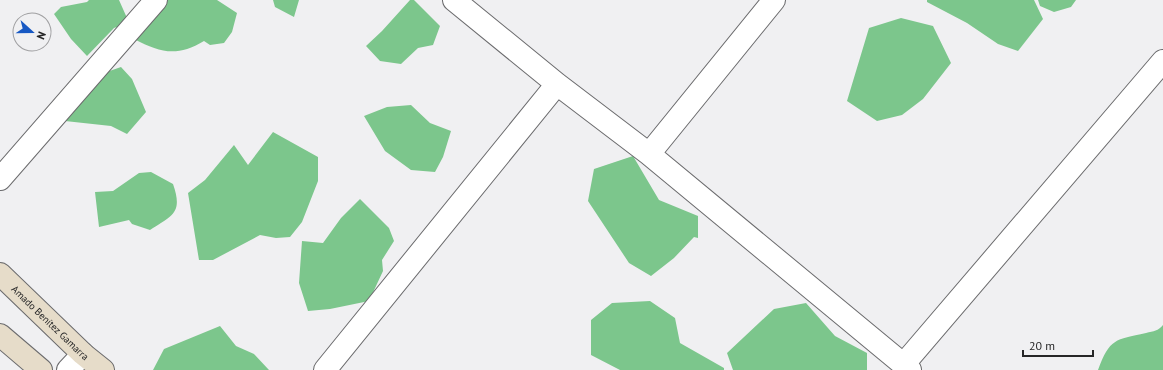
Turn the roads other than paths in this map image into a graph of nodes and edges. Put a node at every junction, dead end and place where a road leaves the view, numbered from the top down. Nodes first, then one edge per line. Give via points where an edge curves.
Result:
1 (156, 0) edge
2 (454, 0) edge
3 (774, 0) edge
4 (1163, 61) edge
5 (557, 84) junction
6 (649, 154) junction
7 (0, 179) edge
8 (0, 274) edge
9 (0, 335) edge
10 (83, 354) junction
11 (906, 367) edge
12 (41, 370) edge
13 (68, 370) edge
14 (103, 370) edge
15 (325, 370) edge

1 - 7 street
2 - 5 street
3 - 6 street
4 - 11 street
5 - 6 street
5 - 15 street
6 - 11 street
8 - 10 main road, Amado Benítez Gamarra
9 - 12 main road
10 - 13 street
10 - 14 main road, Amado Benítez Gamarra

